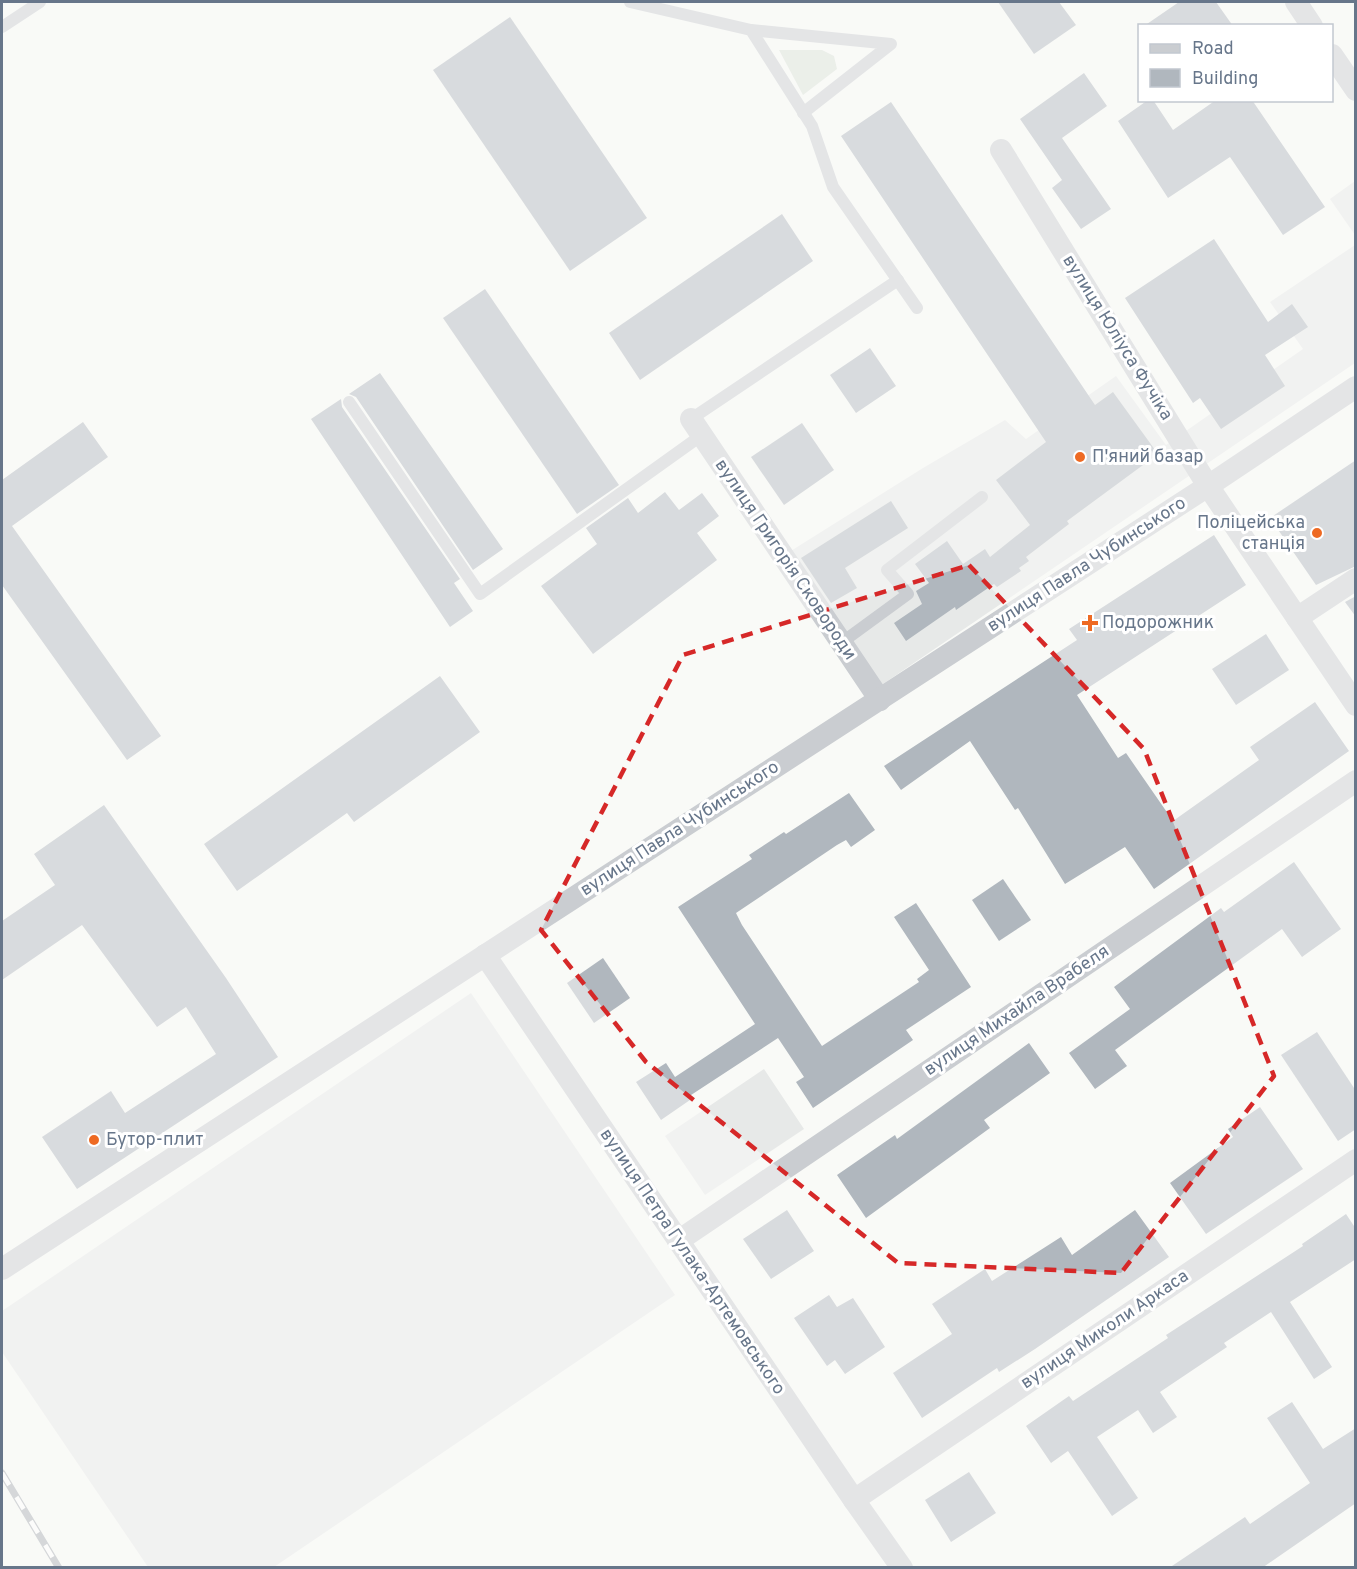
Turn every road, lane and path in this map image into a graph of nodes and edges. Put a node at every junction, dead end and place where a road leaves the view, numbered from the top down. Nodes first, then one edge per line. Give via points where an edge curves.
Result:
1 (40, 2) edge
2 (630, 2) edge
3 (1296, 2) edge
4 (1311, 24) edge
5 (2, 27) edge
6 (751, 30) junction
7 (1333, 56) edge
8 (1356, 90) edge
9 (803, 113) junction
10 (1001, 150) dead end
11 (898, 280) junction
12 (917, 308) dead end
13 (1356, 387) edge
14 (349, 402) dead end
15 (697, 427) junction
16 (1208, 486) junction
17 (982, 497) dead end
18 (1356, 579) edge
19 (1297, 618) junction
20 (841, 643) junction
21 (880, 700) junction
22 (1356, 705) edge
23 (1356, 781) edge
24 (485, 955) junction
25 (1356, 1160) edge
26 (678, 1241) junction
27 (2, 1269) edge
28 (854, 1500) junction
29 (902, 1568) edge

1 - 5 lane
2 - 6 lane
3 - 4 street
6 - 9 lane
6 - 9 lane via 891,44
7 - 8 street
9 - 11 lane via 812,126 833,187
10 - 16 street, вулиця Юліуса Фучіка
11 - 12 lane
11 - 15 lane
13 - 16 street, вулиця Павла Чубинського
14 - 15 lane via 480,594
15 - 20 street, вулиця Григорія Сковороди
16 - 19 street, вулиця Юліуса Фучіка
16 - 21 street, вулиця Павла Чубинського
17 - 20 lane via 887,570 908,594
18 - 19 street
19 - 22 street, вулиця Юліуса Фучіка
20 - 21 street, вулиця Григорія Сковороди
21 - 24 street, вулиця Павла Чубинського
23 - 26 street, вулиця Михайла Врабеля
24 - 26 street, вулиця Петра Гулака-Артемовського
24 - 27 street, вулиця Павла Чубинського
25 - 28 street, вулиця Миколи Аркаса
26 - 28 street, вулиця Петра Гулака-Артемовського
28 - 29 street, вулиця Петра Гулака-Артемовського

